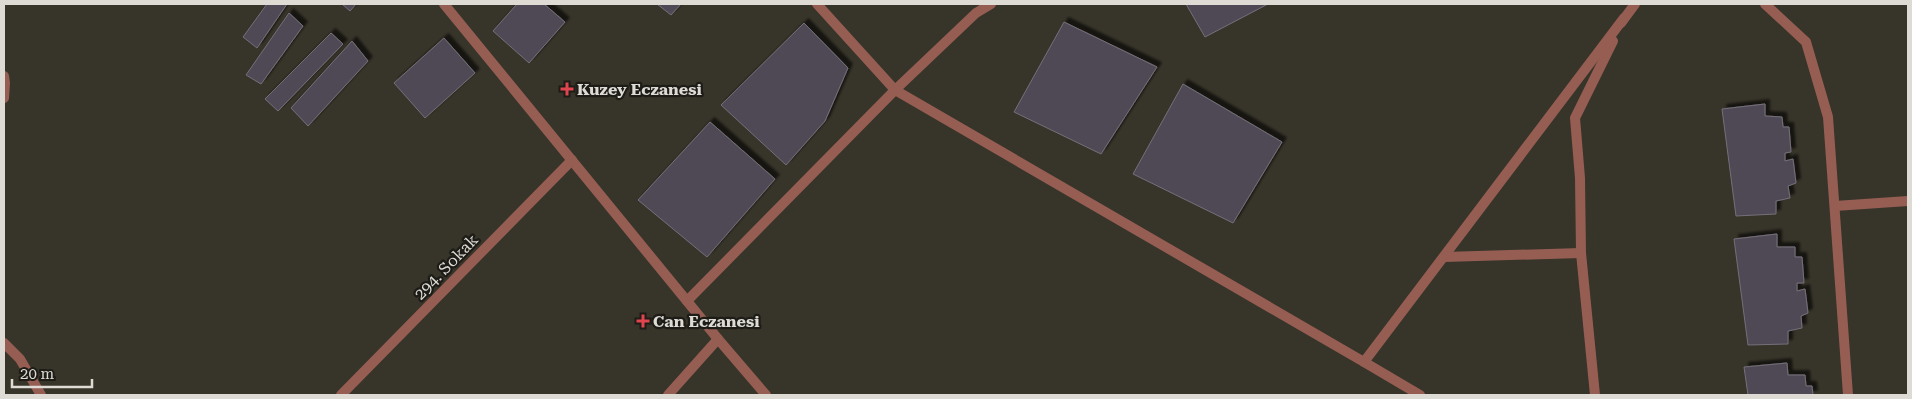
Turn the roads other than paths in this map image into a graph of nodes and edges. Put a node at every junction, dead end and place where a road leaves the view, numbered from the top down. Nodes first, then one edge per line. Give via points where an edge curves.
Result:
1 (444, 4) edge
2 (817, 4) edge
3 (991, 4) edge
4 (1635, 4) edge
5 (1765, 4) edge
6 (1624, 18) junction
7 (4, 76) edge
8 (894, 90) junction
9 (4, 98) edge
10 (572, 160) junction
11 (1908, 201) edge
12 (1835, 206) junction
13 (1581, 253) junction
14 (1444, 257) junction
15 (687, 301) junction
16 (718, 339) junction
17 (4, 343) edge
18 (1364, 362) junction
19 (41, 395) edge
20 (342, 395) edge
21 (668, 395) edge
22 (766, 395) edge
23 (1420, 395) edge
24 (1595, 395) edge
25 (1848, 395) edge

1 - 10 street
2 - 8 street
3 - 8 street via 976,13
4 - 6 street
5 - 12 street via 1806,42 1828,117
6 - 13 street via 1575,118
6 - 14 street
7 - 9 street
8 - 15 street
8 - 18 street
10 - 15 street
10 - 20 street, 294. Sokak
11 - 12 street
12 - 25 street
13 - 14 street
13 - 24 street
14 - 18 street
15 - 16 street
16 - 21 street
16 - 22 street
17 - 19 street via 20,359
18 - 23 street

